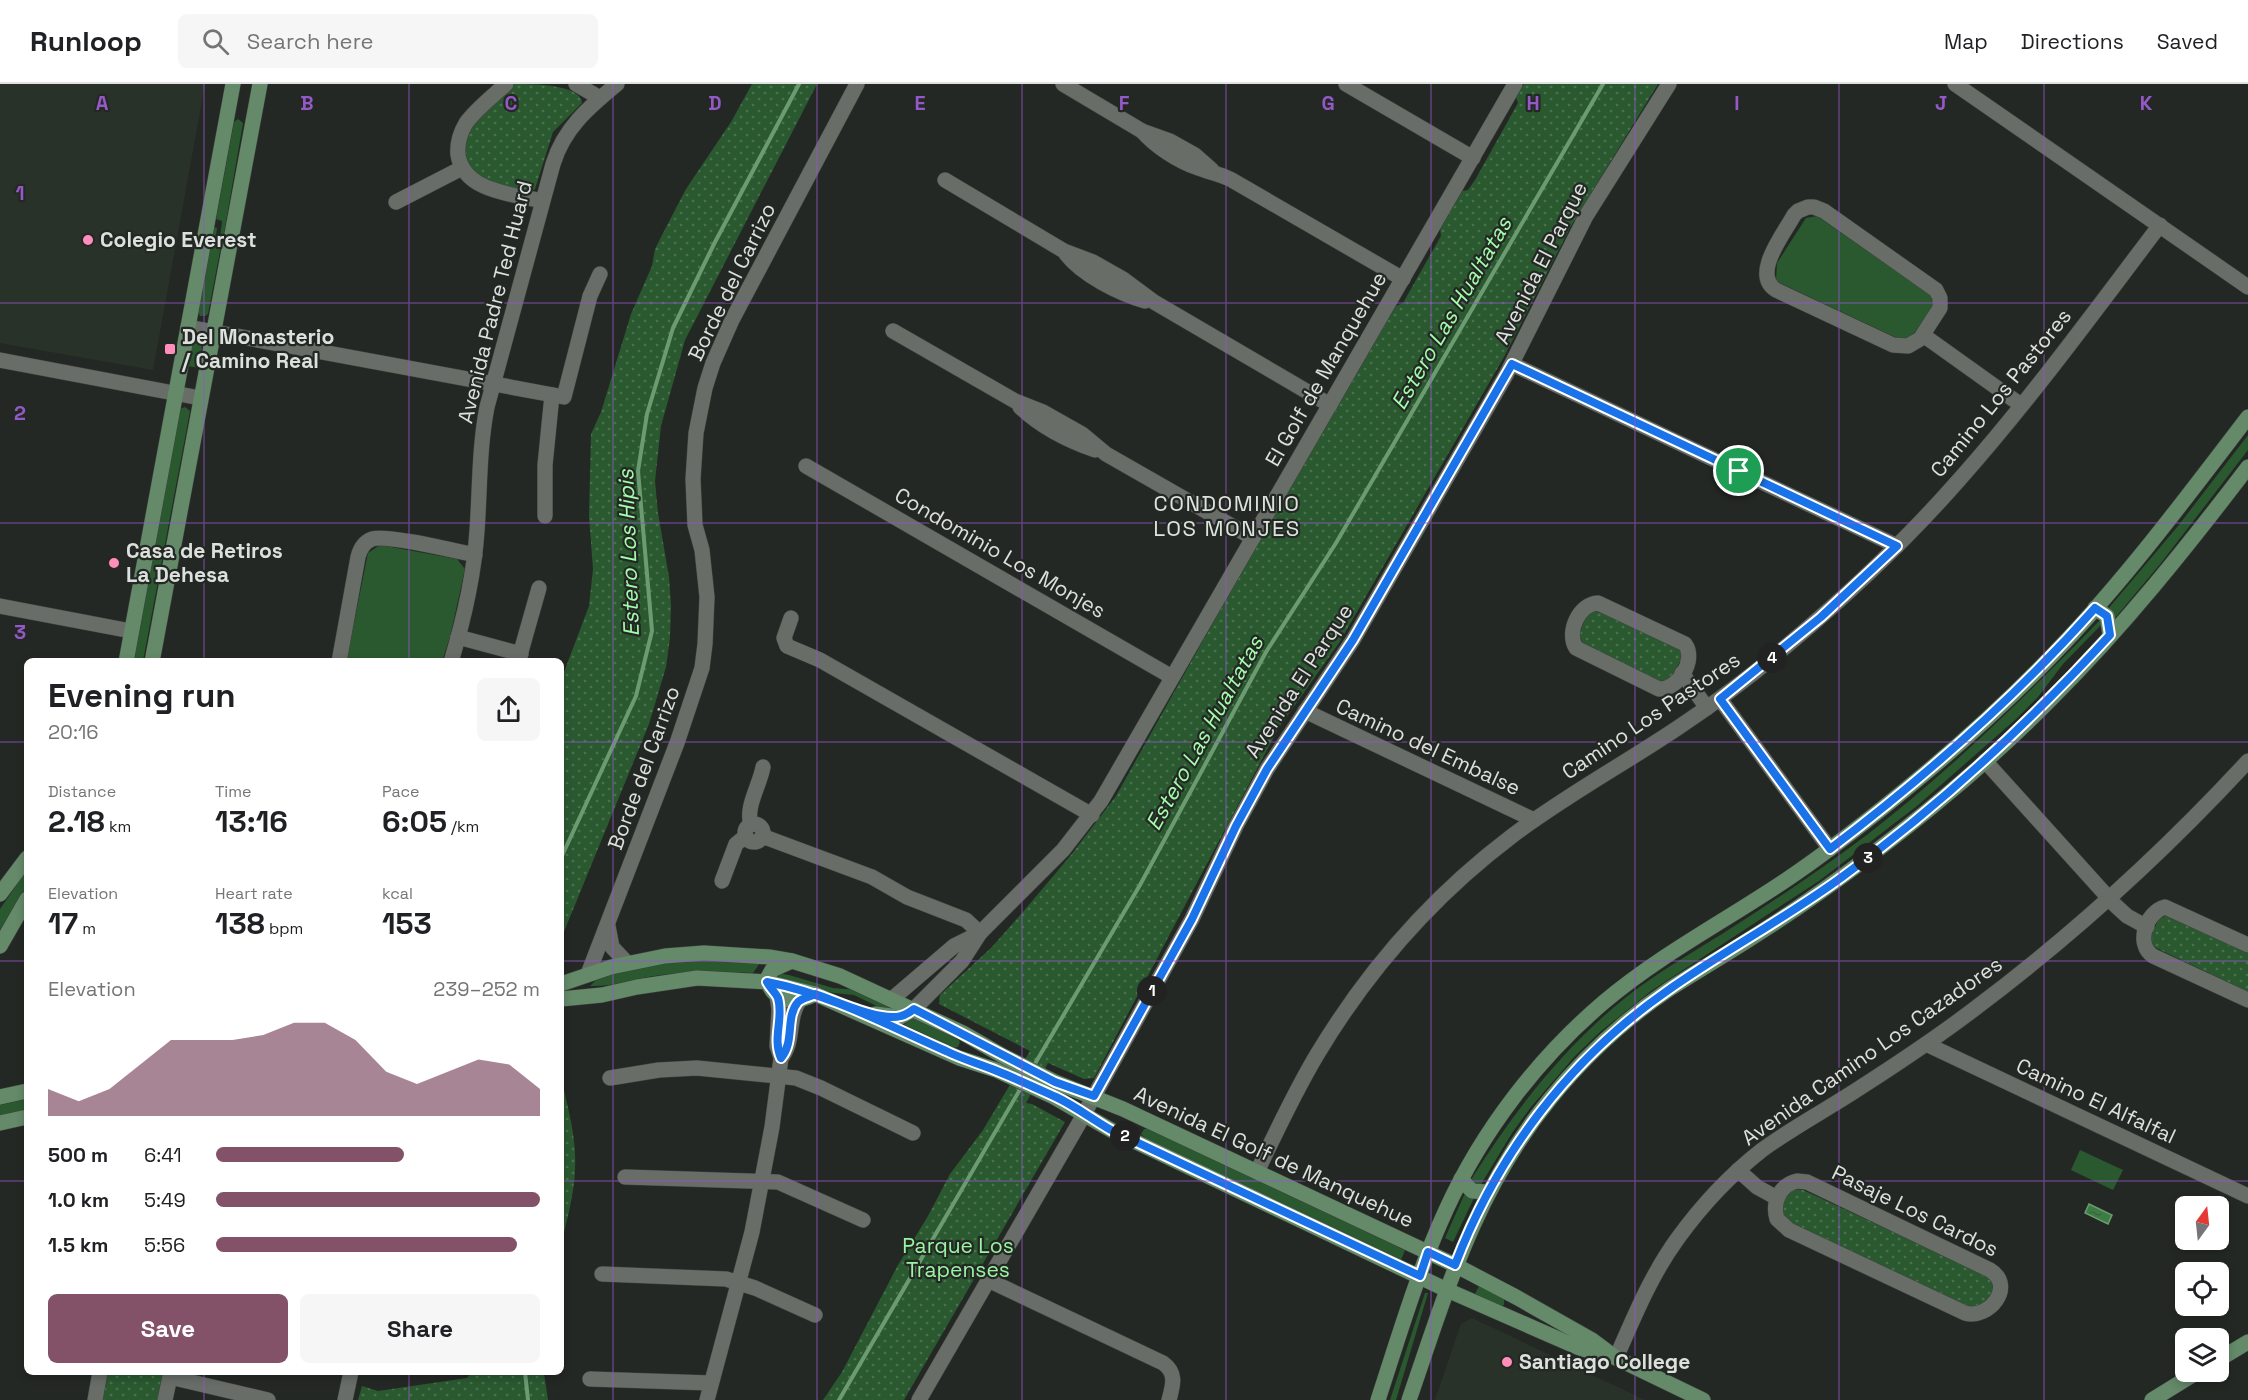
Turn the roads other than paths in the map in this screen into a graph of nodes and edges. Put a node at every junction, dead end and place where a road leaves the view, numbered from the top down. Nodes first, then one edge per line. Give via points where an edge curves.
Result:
1 (260, 84) edge
2 (506, 84) edge
3 (576, 84) edge
4 (617, 84) edge
5 (857, 84) edge
6 (1063, 84) edge
7 (1346, 84) edge
8 (1515, 84) edge
9 (1669, 84) edge
10 (1955, 84) edge
11 (232, 91) edge
12 (600, 98) junction
13 (255, 104) junction
14 (1473, 158) junction
15 (462, 168) junction
16 (945, 180) dead end
17 (542, 201) junction
18 (396, 202) dead end
19 (2160, 225) junction
20 (600, 274) dead end
21 (1403, 279) junction
22 (2248, 287) edge
23 (188, 327) junction
24 (893, 331) dead end
25 (213, 332) junction
26 (1923, 335) junction
27 (0, 360) edge
28 (1512, 364) junction
29 (493, 384) junction
30 (176, 393) junction
31 (558, 396) junction
32 (200, 398) junction
33 (1329, 405) junction
34 (2021, 405) junction
35 (2248, 417) edge
36 (806, 466) dead end
37 (2248, 467) edge
38 (545, 516) dead end
39 (1253, 538) junction
40 (1897, 546) junction
41 (475, 555) junction
42 (539, 588) dead end
43 (0, 606) edge
44 (2095, 608) junction
45 (791, 618) dead end
46 (131, 631) junction
47 (2110, 635) junction
48 (458, 637) junction
49 (127, 658) edge
50 (153, 658) edge
51 (340, 658) edge
52 (452, 658) edge
53 (520, 658) edge
54 (1682, 673) junction
55 (1172, 677) junction
56 (1720, 699) junction
57 (1707, 708) junction
58 (1305, 711) junction
59 (1985, 761) junction
60 (2248, 761) edge
61 (763, 767) dead end
62 (1092, 814) junction
63 (1534, 820) junction
64 (748, 830) junction
65 (1830, 849) junction
66 (24, 862) edge
67 (722, 881) dead end
68 (0, 894) edge
69 (2109, 899) junction
70 (24, 904) edge
71 (608, 926) junction
72 (2147, 927) junction
73 (980, 933) junction
74 (2248, 945) edge
75 (0, 946) edge
76 (792, 961) junction
77 (627, 963) junction
78 (588, 974) junction
79 (767, 982) junction
80 (564, 991) edge
81 (564, 992) edge
82 (815, 994) junction
83 (777, 996) junction
84 (892, 999) junction
85 (800, 1000) junction
86 (2248, 1000) edge
87 (914, 1009) junction
88 (855, 1010) junction
89 (1926, 1044) junction
90 (781, 1058) junction
91 (1000, 1063) junction
92 (779, 1077) junction
93 (610, 1078) dead end
94 (1052, 1088) junction
95 (24, 1092) edge
96 (1094, 1096) junction
97 (0, 1097) edge
98 (1084, 1114) junction
99 (24, 1118) edge
100 (0, 1123) edge
101 (913, 1133) dead end
102 (1738, 1170) junction
103 (1257, 1172) junction
104 (625, 1177) dead end
105 (1461, 1179) junction
106 (762, 1181) junction
107 (1487, 1192) junction
108 (2248, 1196) edge
109 (1777, 1198) junction
110 (863, 1220) dead end
111 (1428, 1252) junction
112 (1455, 1265) junction
113 (602, 1274) dead end
114 (1420, 1276) junction
115 (988, 1280) junction
116 (739, 1282) junction
117 (1447, 1290) junction
118 (815, 1315) dead end
119 (2248, 1342) edge
120 (2229, 1353) edge
121 (1616, 1358) junction
122 (99, 1375) edge
123 (170, 1375) edge
124 (350, 1375) edge
125 (591, 1379) dead end
126 (2181, 1382) edge
127 (711, 1383) junction
128 (95, 1400) edge
129 (165, 1400) edge
130 (268, 1400) edge
131 (345, 1400) edge
132 (707, 1400) edge
133 (919, 1400) edge
134 (1169, 1400) edge
135 (1378, 1400) edge
136 (1409, 1400) edge
137 (1703, 1400) edge
138 (2152, 1400) edge

1 - 13 main road
2 - 15 street via 465,125 458,141
3 - 12 street
4 - 12 street, Avenida Padre Ted Huard
5 - 71 street, Borde del Carrizo via 732,320 705,388 696,433 693,479 695,525 707,597 702,668
6 - 21 street via 1142,131 1189,165 1214,172
7 - 14 street
8 - 14 street, El Golf de Manquehue
9 - 28 street, Avenida El Parque via 1586,216
10 - 19 street
11 - 13 main road
11 - 23 main road
12 - 17 street, Avenida Padre Ted Huard via 562,141
13 - 25 main road
14 - 21 street, El Golf de Manquehue
15 - 17 street via 484,186
15 - 18 street
16 - 33 street via 1064,251 1123,279 1154,302
17 - 29 street, Avenida Padre Ted Huard
19 - 22 street
19 - 34 street, Camino Los Pastores
20 - 31 street
21 - 33 street, El Golf de Manquehue
23 - 25 street
23 - 30 main road
24 - 39 street via 1015,401 1031,417 1073,442 1106,454
25 - 29 street
25 - 32 main road
26 - 26 street via 1940,308 1936,290 1819,208 1798,211 1766,267 1766,278 1772,287 1898,346 1913,345
26 - 34 street
27 - 30 street
28 - 40 street
28 - 58 street, Avenida El Parque via 1353,640
29 - 31 street
29 - 41 street, Avenida Padre Ted Huard via 481,444
30 - 32 street
30 - 46 main road
31 - 38 street via 545,465
32 - 50 main road
33 - 39 street, El Golf de Manquehue
34 - 40 street, Camino Los Pastores
35 - 44 main road via 2160,532
36 - 55 street, Condominio Los Monjes
37 - 47 main road via 2178,557
39 - 55 street, El Golf de Manquehue
40 - 56 street, Camino Los Pastores via 1812,624
41 - 48 street, Avenida Padre Ted Huard
41 - 51 street via 384,538 367,542 358,557
42 - 53 street
43 - 46 street
44 - 47 main road via 2107,616
44 - 65 main road via 2034,674 1971,733
45 - 62 street via 784,638 787,646 820,660
46 - 49 main road
47 - 59 main road via 2053,697
48 - 52 street, Avenida Padre Ted Huard
48 - 53 street
54 - 54 street via 1690,654 1682,642 1598,603 1581,612 1572,638 1576,648 1659,689 1671,687
54 - 57 street
55 - 62 street, El Golf de Manquehue
56 - 57 street, Camino Los Pastores
56 - 65 street
57 - 63 street, Camino Los Pastores
58 - 63 street, Camino del Embalse
58 - 96 street, Avenida El Parque via 1254,791 1192,919
59 - 69 street
59 - 107 main road via 1842,877 1668,990 1622,1025 1549,1100
60 - 69 street, Avenida Camino Los Cazadores
61 - 64 street via 749,812
62 - 73 street, El Golf de Manquehue via 1064,850
63 - 103 street, Camino Los Pastores via 1443,895 1377,969 1317,1054
64 - 67 street via 736,844
64 - 73 street via 753,842 762,836 872,877 907,897 966,920
65 - 105 main road via 1650,967 1584,1019 1525,1083
66 - 68 main road
69 - 72 street via 2127,916
69 - 89 street, Avenida Camino Los Cazadores via 2021,973
70 - 75 main road
71 - 77 street via 612,946
71 - 78 street, Borde del Carrizo
72 - 74 street via 2154,912 2169,908
72 - 86 street via 2142,942 2149,953
73 - 84 street, El Golf de Manquehue via 947,951
73 - 87 street, El Golf de Manquehue via 962,961
76 - 77 main road, Avenida El Golf de Manquehue via 704,953
76 - 79 main road via 772,970
76 - 84 main road, Avenida El Golf de Manquehue via 840,976
77 - 78 main road, Avenida El Golf de Manquehue
78 - 80 main road, Avenida El Golf de Manquehue
79 - 81 main road, Avenida El Golf de Manquehue via 697,978 602,995
79 - 82 main road, Avenida El Golf de Manquehue
79 - 83 main road
82 - 85 main road
82 - 88 main road, Avenida El Golf de Manquehue
83 - 85 main road
83 - 90 street via 777,1046
84 - 87 main road, Avenida El Golf de Manquehue
85 - 90 street
87 - 88 main road via 900,1017
87 - 91 main road, Avenida El Golf de Manquehue via 963,1033
88 - 91 main road, Avenida El Golf de Manquehue via 959,1058
89 - 102 street, Avenida Camino Los Cazadores
89 - 108 street, Camino El Alfalfal
90 - 92 street
91 - 94 main road, Avenida El Golf de Manquehue
92 - 93 street via 697,1068
92 - 101 street via 808,1082
92 - 106 street
94 - 96 main road, Avenida El Golf de Manquehue
94 - 98 main road, Avenida El Golf de Manquehue
95 - 97 main road
96 - 98 street, Avenida El Parque
96 - 103 main road, Avenida El Golf de Manquehue
98 - 114 main road, Avenida El Golf de Manquehue
98 - 115 street, Avenida El Parque
99 - 100 main road
102 - 109 street
102 - 121 street, Avenida Camino Los Cazadores via 1695,1215 1663,1259
103 - 111 main road, Avenida El Golf de Manquehue
104 - 106 street
105 - 107 main road via 1472,1191
105 - 111 main road
106 - 110 street via 784,1184
106 - 116 street
107 - 112 main road
109 - 109 street, Pasaje Los Cardos via 1775,1215 1784,1227 1965,1313 1986,1311 2000,1295 2000,1281 1990,1270 1807,1182 1786,1185
111 - 112 main road, Avenida El Golf de Manquehue
111 - 114 main road
112 - 117 main road
112 - 121 main road, Avenida El Golf de Manquehue via 1592,1340
113 - 116 street
114 - 117 main road, Avenida El Golf de Manquehue
114 - 135 main road
115 - 133 street, Avenida El Parque
115 - 134 street via 1163,1363 1173,1377
116 - 118 street
116 - 127 street
117 - 121 main road, Avenida El Golf de Manquehue via 1577,1347
117 - 136 main road
119 - 120 main road
121 - 137 main road, Avenida El Golf de Manquehue
122 - 128 street
123 - 129 street
123 - 130 street
124 - 131 street
125 - 127 street
126 - 138 main road
127 - 132 street

